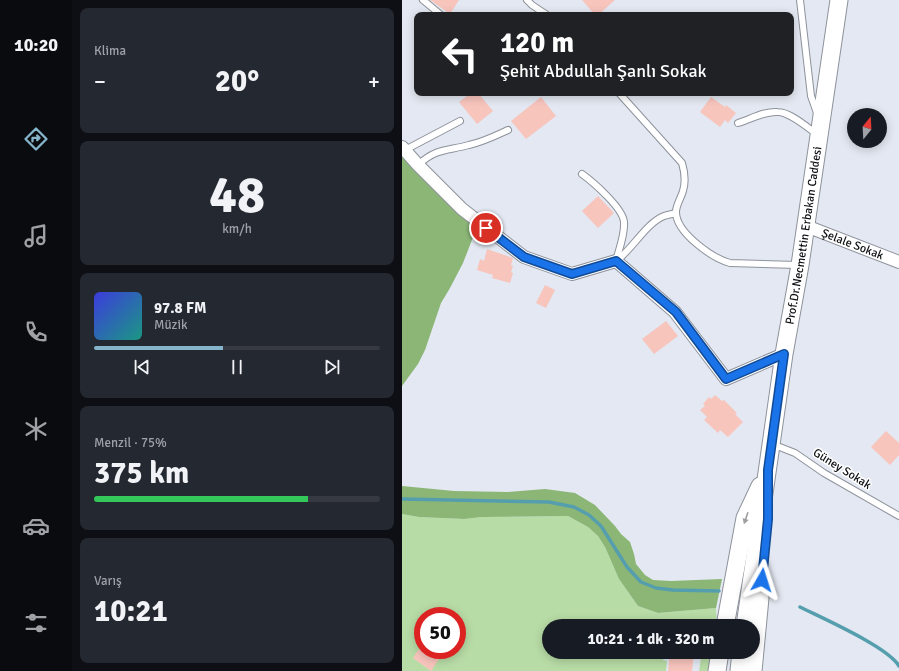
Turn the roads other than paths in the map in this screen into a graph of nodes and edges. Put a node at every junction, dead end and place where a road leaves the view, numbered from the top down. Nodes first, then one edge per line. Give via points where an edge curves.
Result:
1 (423, 0) edge
2 (527, 0) edge
3 (800, 0) edge
4 (839, 0) edge
5 (437, 12) edge
6 (542, 12) edge
7 (622, 96) edge
8 (460, 121) dead end
9 (738, 123) dead end
10 (508, 130) dead end
11 (820, 130) junction
12 (403, 149) edge
13 (418, 165) junction
14 (582, 174) dead end
15 (676, 213) junction
16 (806, 226) junction
17 (897, 259) edge
18 (616, 261) junction
19 (800, 265) junction
20 (784, 354) junction
21 (772, 444) junction
22 (768, 470) junction
23 (899, 516) edge
24 (726, 619) edge
25 (746, 619) edge
26 (719, 659) edge
27 (740, 659) edge
28 (717, 671) edge
29 (739, 671) edge
30 (753, 671) edge

1 - 5 lane
2 - 6 lane
3 - 11 lane via 811,96
4 - 11 main road, Prof.Dr.Necmettin Erbakan Caddesi
7 - 15 lane via 682,163 685,181
8 - 12 lane
9 - 11 lane via 767,113 779,112
10 - 13 lane via 484,141 427,156
11 - 16 main road, Prof.Dr.Necmettin Erbakan Caddesi
12 - 13 street
13 - 18 street via 462,209 524,257 572,274
14 - 18 lane via 595,183 620,211 624,220
15 - 18 lane via 663,216 654,222
15 - 19 lane via 679,223 691,238 720,260 730,263
16 - 17 street, Şelale Sokak
16 - 19 main road, Prof.Dr.Necmettin Erbakan Caddesi
18 - 20 street via 676,312 726,379
19 - 20 main road, Prof.Dr.Necmettin Erbakan Caddesi
20 - 21 main road, Prof.Dr.Necmettin Erbakan Caddesi
21 - 22 main road, Prof.Dr.Necmettin Erbakan Caddesi
21 - 23 lane, Güney Sokak via 795,453 824,473
22 -> 24 main road, Prof.Dr.Necmettin Erbakan Caddesi via 745,518
22 - 25 main road, Prof.Dr.Necmettin Erbakan Caddesi
22 - 30 main road, Prof.Dr.Necmettin Erbakan Caddesi via 768,519
26 - 28 main road
27 - 29 main road

